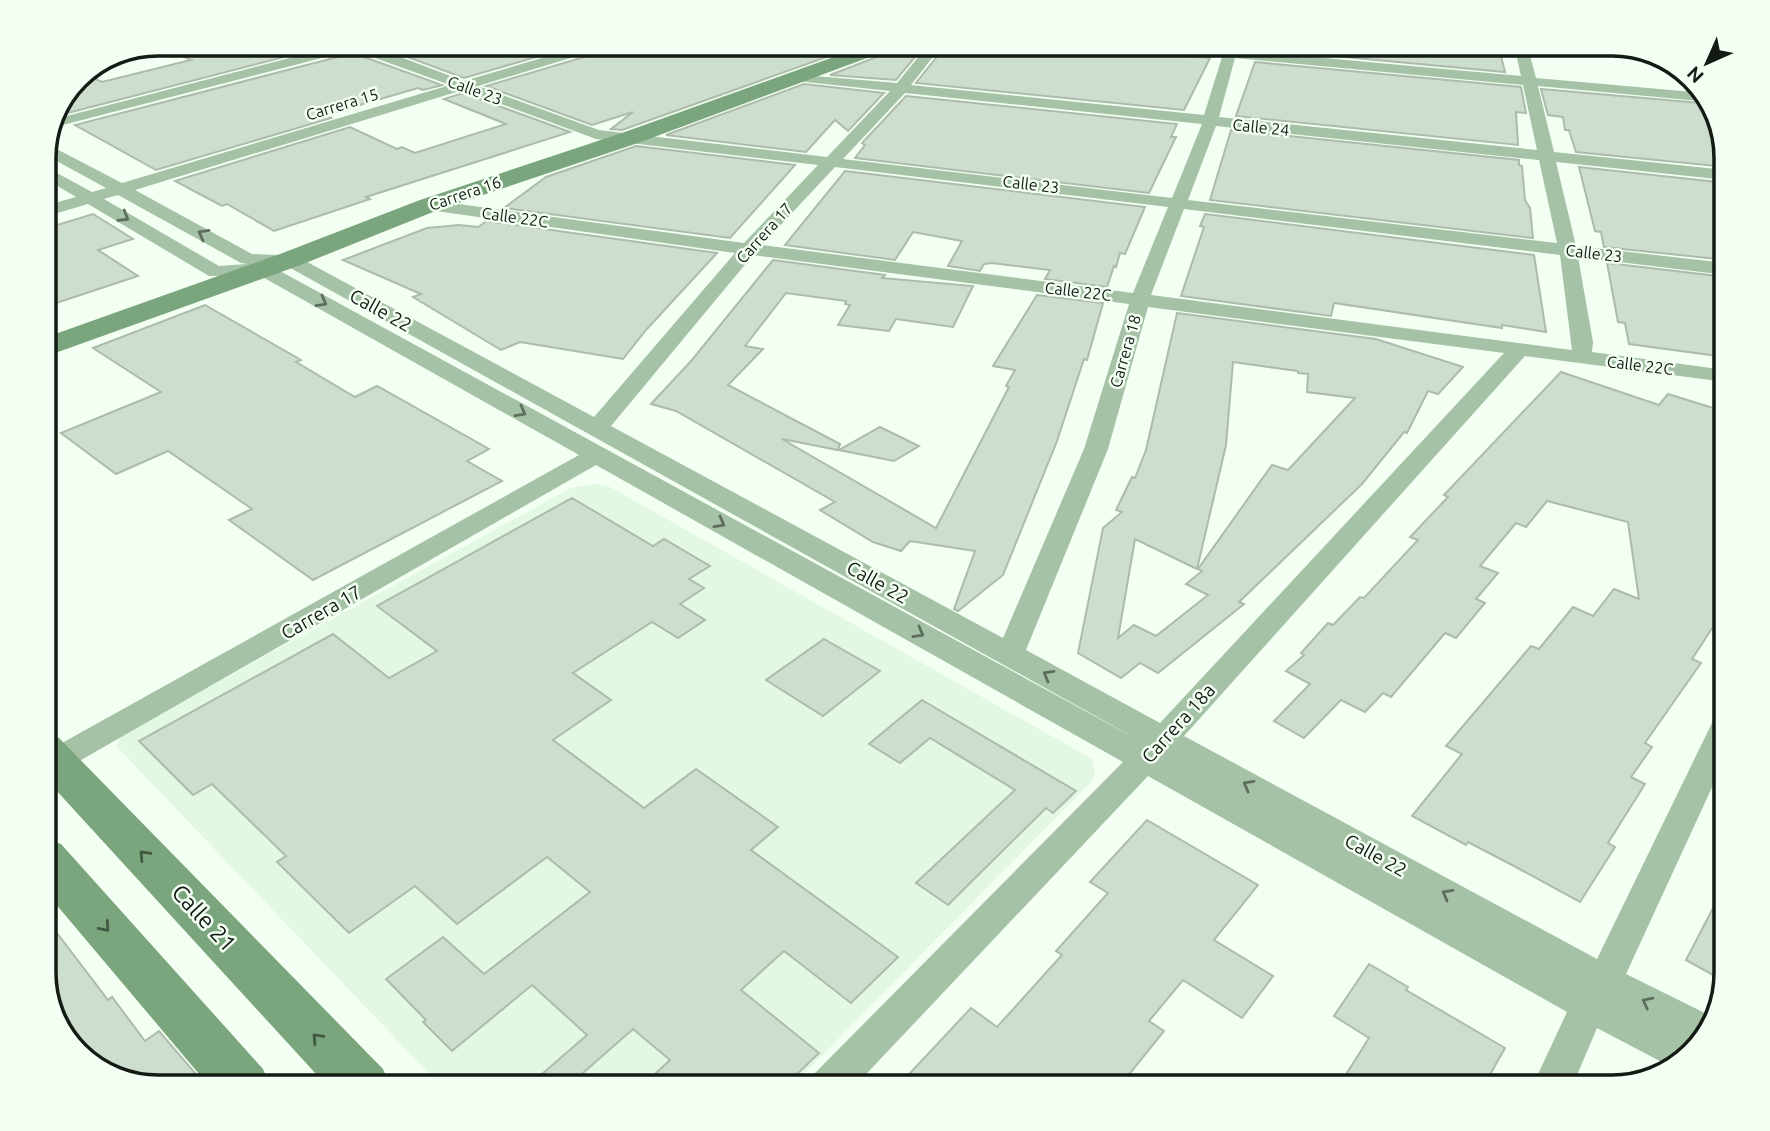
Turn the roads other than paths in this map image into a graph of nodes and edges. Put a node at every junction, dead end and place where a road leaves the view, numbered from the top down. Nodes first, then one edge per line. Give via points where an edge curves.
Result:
1 (310, 56) edge
2 (386, 56) edge
3 (563, 56) edge
4 (828, 56) edge
5 (854, 56) edge
6 (926, 56) edge
7 (1229, 56) edge
8 (1303, 56) edge
9 (1524, 56) edge
10 (797, 77) junction
11 (1529, 81) junction
12 (464, 86) junction
13 (901, 88) junction
14 (1672, 94) edge
15 (63, 121) edge
16 (1210, 122) junction
17 (596, 134) junction
18 (630, 138) junction
19 (56, 154) edge
20 (1548, 158) junction
21 (831, 160) junction
22 (1714, 175) edge
23 (56, 178) edge
24 (122, 188) junction
25 (92, 198) junction
26 (1178, 202) junction
27 (429, 205) junction
28 (56, 208) edge
29 (748, 249) junction
30 (1568, 250) junction
31 (289, 260) junction
32 (255, 264) junction
33 (1714, 268) edge
34 (216, 272) junction
35 (1140, 299) junction
36 (56, 328) edge
37 (56, 343) edge
38 (1519, 350) junction
39 (1581, 357) junction
40 (1714, 374) edge
41 (597, 441) junction
42 (1010, 655) junction
43 (1155, 749) junction
44 (1714, 750) edge
45 (56, 754) edge
46 (56, 767) edge
47 (56, 871) edge
48 (1597, 993) junction
49 (1697, 1029) edge
50 (1678, 1051) edge
51 (234, 1075) edge
52 (352, 1075) edge
53 (840, 1075) edge
54 (1558, 1075) edge

1 - 15 street
2 - 12 street, Calle 23
3 - 12 street, Carrera 15
4 - 17 street, Carrera 16
5 - 10 street, Carrera 16
6 - 13 street, Carrera 17
7 - 16 street, Carrera 18
8 - 11 street
9 - 11 street
10 - 13 street, Calle 24
10 - 18 street, Carrera 16
11 - 14 street
11 - 20 street
12 - 17 street, Calle 23
12 - 24 street, Carrera 15
13 - 16 street, Calle 24
13 - 21 street, Carrera 17
16 - 20 street, Calle 24
16 - 26 street, Carrera 18
17 - 18 street, Calle 23
17 - 32 street, Carrera 16
18 - 21 street, Calle 23
18 - 27 street, Carrera 16
19 - 24 street, Calle 22
20 - 22 street, Calle 24
20 - 30 street
21 - 26 street, Calle 23
21 - 29 street, Carrera 17
23 - 25 street
24 - 25 street, Carrera 15
32 -> 24 street, Calle 22
25 - 28 street, Carrera 15
25 -> 34 street
26 - 30 street, Calle 23
26 - 35 street, Carrera 18
27 - 29 street, Calle 22C
27 - 31 street, Carrera 16
29 - 35 street, Calle 22C
29 - 41 street, Carrera 17
30 - 33 street, Calle 23
30 - 39 street via 1583,342
31 - 32 street, Carrera 16
31 - 41 street, Calle 22
32 - 34 street, Carrera 16
32 - 37 street, Carrera 16
32 -> 41 street, Calle 22
34 - 36 street, Carrera 16
35 - 38 street, Calle 22C
35 - 42 street, Carrera 18 via 1096,449
38 - 39 street, Calle 22C
38 - 43 street, Carrera 18a
39 - 40 street, Calle 22C
41 - 42 street, Calle 22
41 -> 43 street, Calle 22
41 - 45 street, Carrera 17
43 -> 42 street, Calle 22
43 - 48 street, Calle 22
43 - 53 street, Carrera 18a
44 - 48 street
52 -> 46 street, Calle 21
47 -> 51 street
49 -> 48 street, Calle 22
48 - 50 street, Calle 22
48 - 54 street

